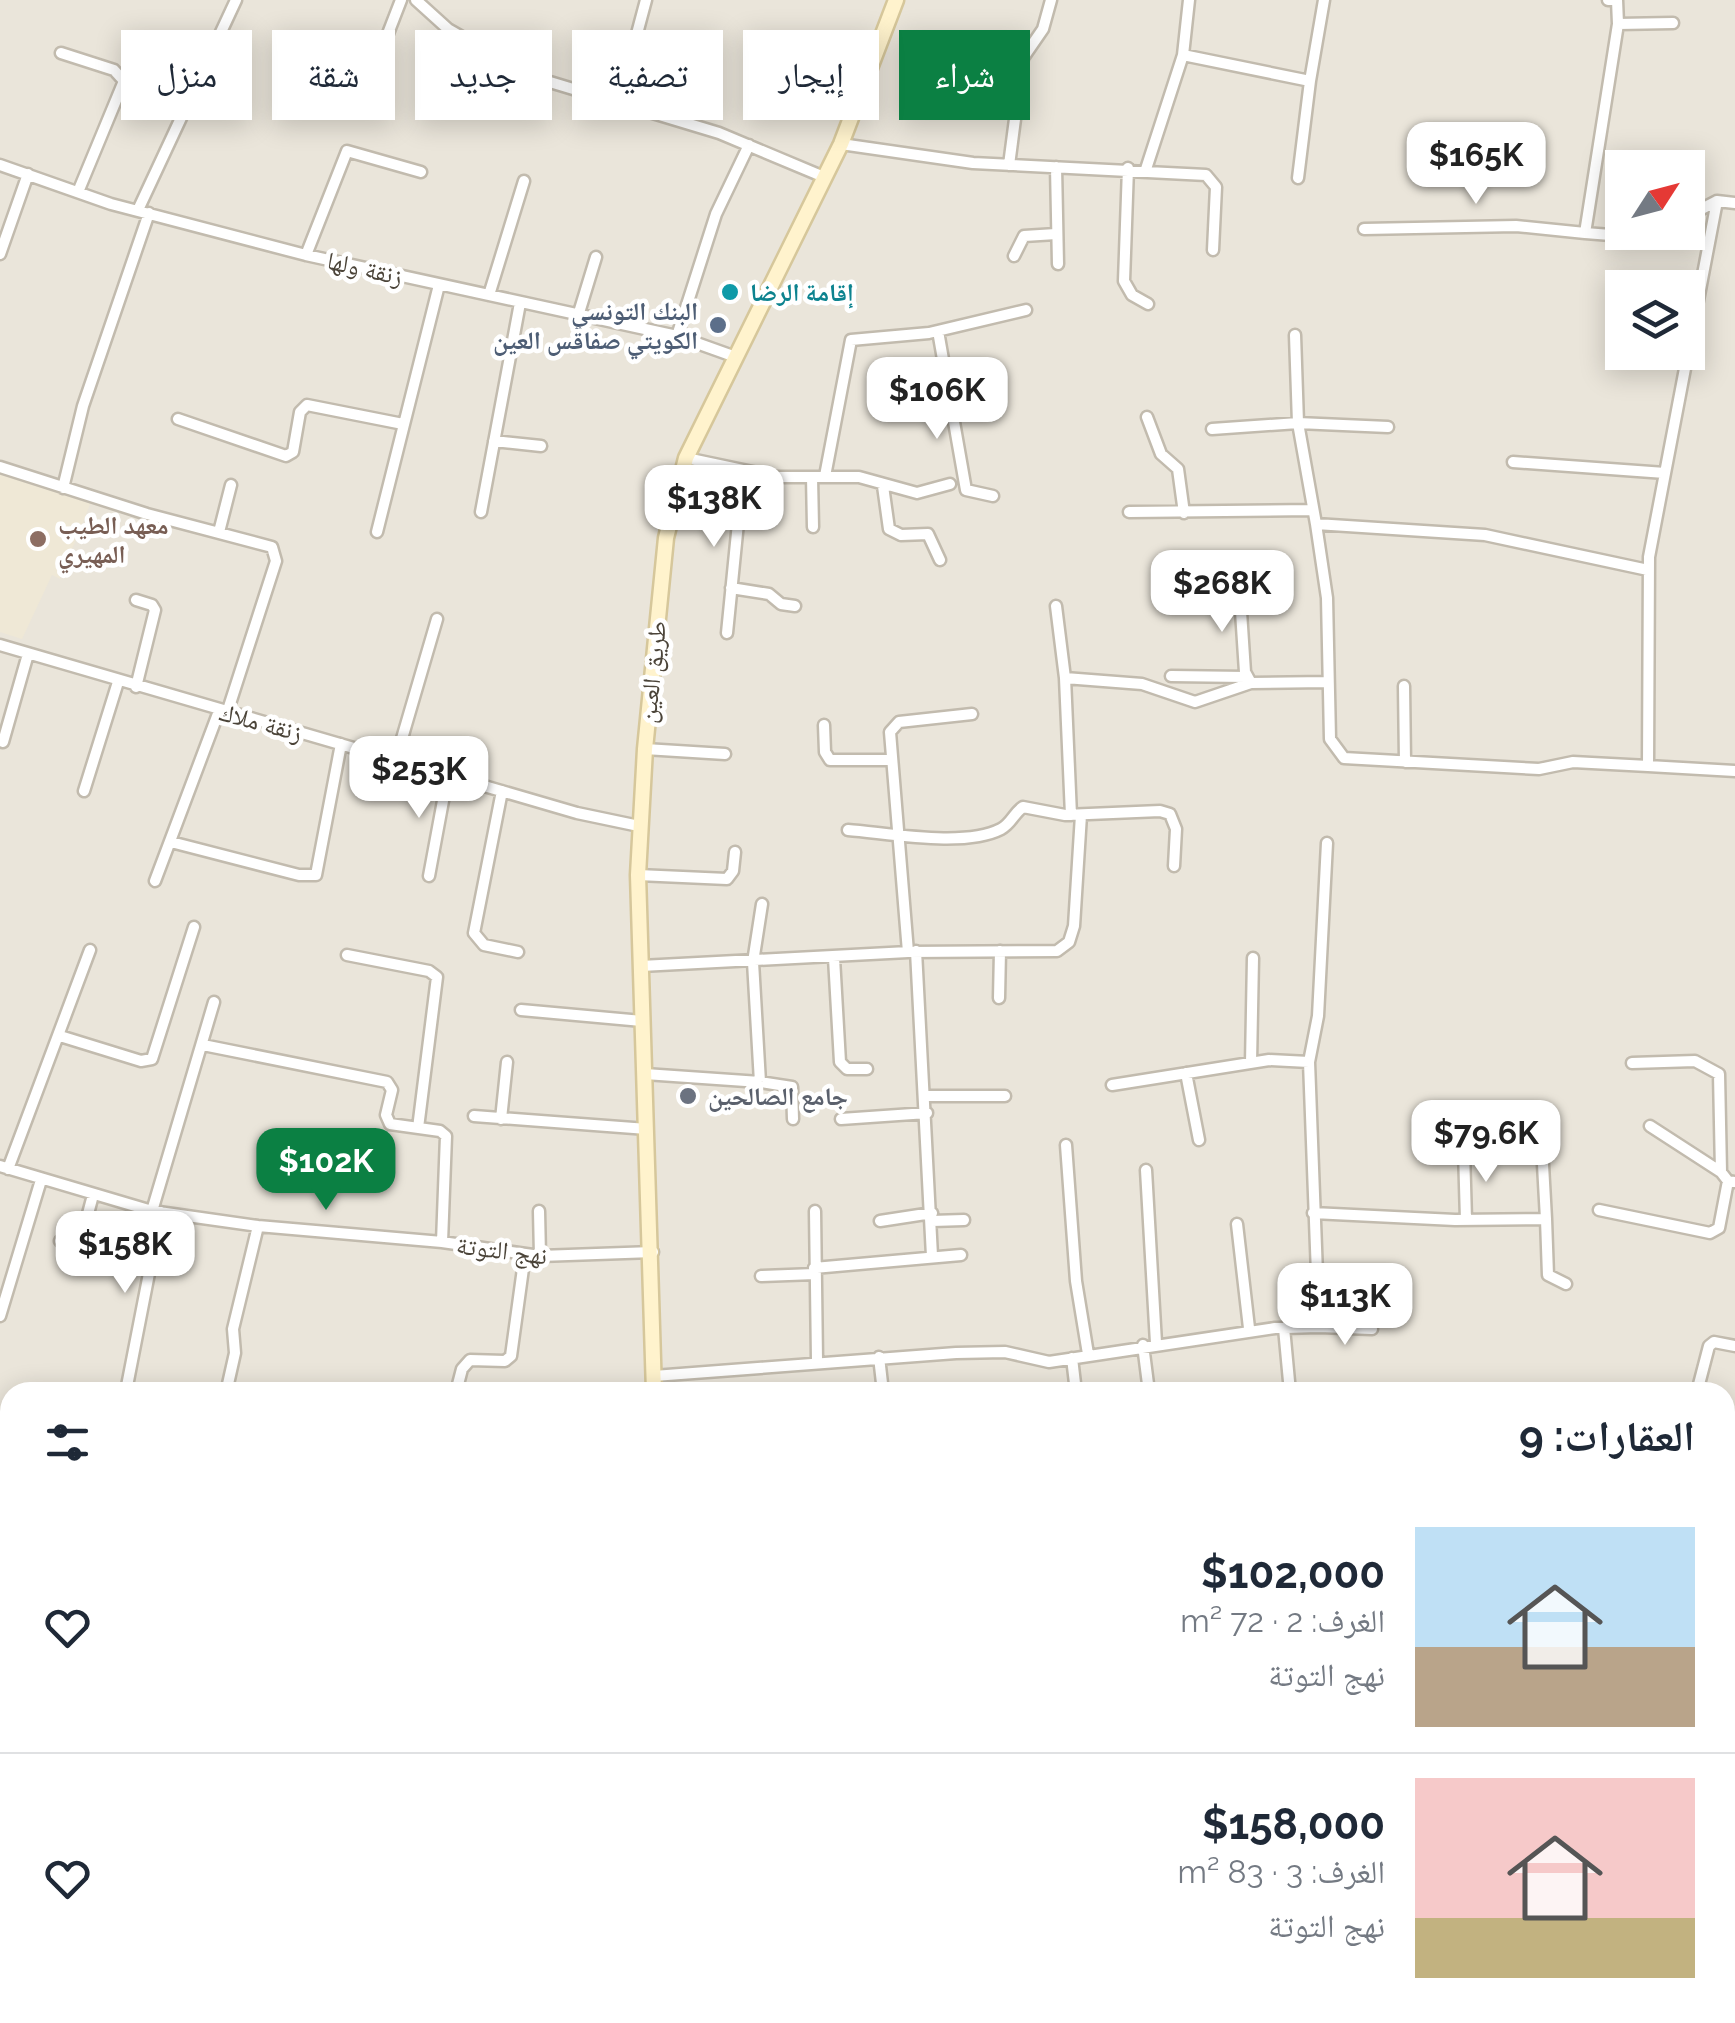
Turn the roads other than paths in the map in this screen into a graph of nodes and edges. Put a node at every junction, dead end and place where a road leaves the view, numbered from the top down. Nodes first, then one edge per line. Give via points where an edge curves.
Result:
1 (236, 0) edge
2 (402, 0) edge
3 (416, 0) edge
4 (646, 0) edge
5 (896, 0) edge
6 (1051, 0) edge
7 (1189, 0) edge
8 (1324, 0) edge
9 (1608, 0) edge
10 (1617, 0) edge
11 (1673, 23) dead end
12 (1618, 24) junction
13 (390, 30) edge
14 (638, 30) edge
15 (61, 53) dead end
16 (1182, 55) junction
17 (1310, 81) junction
18 (572, 90) edge
19 (672, 120) edge
20 (841, 144) junction
21 (749, 146) junction
22 (0, 165) edge
23 (1009, 165) junction
24 (1056, 167) junction
25 (1128, 168) junction
26 (1146, 169) junction
27 (421, 172) dead end
28 (28, 174) junction
29 (824, 176) junction
30 (1298, 178) dead end
31 (524, 180) dead end
32 (78, 192) junction
33 (1717, 201) junction
34 (1735, 203) edge
35 (1705, 207) edge
36 (143, 212) junction
37 (1364, 229) dead end
38 (1585, 232) junction
39 (1056, 234) junction
40 (1605, 234) edge
41 (1213, 250) dead end
42 (0, 254) edge
43 (306, 255) junction
44 (1014, 256) dead end
45 (596, 257) dead end
46 (1058, 264) dead end
47 (439, 285) junction
48 (489, 295) junction
49 (520, 303) junction
50 (1148, 304) dead end
51 (1026, 310) dead end
52 (578, 316) junction
53 (938, 331) junction
54 (1295, 335) dead end
55 (677, 336) junction
56 (733, 356) junction
57 (1147, 417) dead end
58 (178, 419) dead end
59 (1298, 423) junction
60 (403, 424) junction
61 (1388, 427) dead end
62 (1212, 429) dead end
63 (494, 440) junction
64 (541, 446) dead end
65 (686, 458) junction
66 (1513, 462) dead end
67 (0, 467) edge
68 (743, 472) junction
69 (1665, 473) junction
70 (825, 476) junction
71 (812, 477) junction
72 (950, 484) dead end
73 (231, 485) dead end
74 (883, 486) junction
75 (63, 488) junction
76 (994, 496) dead end
77 (1313, 510) junction
78 (481, 512) dead end
79 (1130, 512) dead end
80 (1184, 513) junction
81 (1316, 524) junction
82 (813, 527) dead end
83 (219, 532) junction
84 (377, 532) dead end
85 (940, 560) dead end
86 (1238, 566) dead end
87 (1648, 570) junction
88 (732, 588) junction
89 (136, 600) dead end
90 (795, 606) dead end
91 (1056, 606) dead end
92 (437, 619) dead end
93 (728, 633) dead end
94 (0, 645) edge
95 (28, 654) junction
96 (1172, 676) dead end
97 (1065, 678) junction
98 (1249, 680) junction
99 (118, 682) junction
100 (1328, 682) junction
101 (1404, 686) dead end
102 (136, 687) junction
103 (223, 712) junction
104 (972, 714) dead end
105 (824, 725) dead end
106 (2, 742) dead end
107 (341, 744) junction
108 (645, 748) junction
109 (725, 754) dead end
110 (396, 759) junction
111 (892, 760) junction
112 (1405, 762) junction
113 (1648, 766) junction
114 (1735, 770) edge
115 (448, 774) junction
116 (502, 790) junction
117 (84, 791) dead end
118 (1076, 814) junction
119 (639, 826) junction
120 (848, 830) dead end
121 (900, 834) junction
122 (171, 842) junction
123 (1328, 843) dead end
124 (735, 852) dead end
125 (1174, 866) dead end
126 (638, 875) junction
127 (429, 876) dead end
128 (156, 882) dead end
129 (762, 904) dead end
130 (194, 926) dead end
131 (90, 950) dead end
132 (1000, 951) junction
133 (518, 952) dead end
134 (912, 952) junction
135 (346, 955) dead end
136 (834, 958) junction
137 (1253, 958) dead end
138 (753, 962) junction
139 (640, 966) junction
140 (999, 998) dead end
141 (214, 1002) dead end
142 (521, 1010) dead end
143 (642, 1021) junction
144 (60, 1036) junction
145 (203, 1046) junction
146 (507, 1062) dead end
147 (1309, 1062) junction
148 (1251, 1063) junction
149 (1632, 1063) dead end
150 (867, 1069) dead end
151 (645, 1074) junction
152 (1186, 1074) junction
153 (760, 1082) junction
154 (1112, 1085) dead end
155 (926, 1096) junction
156 (1004, 1096) dead end
157 (1540, 1110) dead end
158 (927, 1113) junction
159 (474, 1116) dead end
160 (841, 1119) dead end
161 (502, 1120) junction
162 (794, 1120) dead end
163 (1650, 1126) dead end
164 (418, 1128) junction
165 (647, 1130) junction
166 (1199, 1140) dead end
167 (1066, 1145) dead end
168 (1464, 1150) dead end
169 (4, 1168) edge
170 (1146, 1170) dead end
171 (1728, 1178) edge
172 (41, 1180) junction
173 (92, 1195) junction
174 (1599, 1210) dead end
175 (539, 1211) dead end
176 (814, 1211) dead end
177 (157, 1212) junction
178 (1312, 1213) junction
179 (932, 1217) junction
180 (1546, 1219) junction
181 (964, 1220) dead end
182 (1466, 1220) junction
183 (880, 1221) dead end
184 (1238, 1224) dead end
185 (258, 1226) junction
186 (60, 1240) dead end
187 (442, 1242) junction
188 (653, 1252) junction
189 (525, 1254) junction
190 (961, 1255) dead end
191 (540, 1256) junction
192 (932, 1256) junction
193 (814, 1271) junction
194 (761, 1276) dead end
195 (1566, 1284) dead end
196 (0, 1316) edge
197 (1319, 1327) junction
198 (1249, 1328) junction
199 (1284, 1328) junction
200 (1372, 1329) dead end
201 (1150, 1344) junction
202 (1735, 1346) edge
203 (1088, 1354) junction
204 (880, 1358) junction
205 (1072, 1358) junction
206 (817, 1360) junction
207 (654, 1376) junction
208 (128, 1382) edge
209 (228, 1382) edge
210 (458, 1382) edge
211 (654, 1382) edge
212 (882, 1382) edge
213 (1075, 1382) edge
214 (1149, 1382) edge
215 (1289, 1382) edge
216 (1699, 1382) edge

1 - 36 street
2 - 13 street
3 - 18 street via 448,29 518,70
4 - 14 street
5 - 20 main road, طريق العين
6 - 23 street via 1043,29 1022,58
7 - 16 street
8 - 17 street
9 - 10 street
10 - 12 street
11 - 12 street
12 - 38 street
15 - 32 street via 114,70 124,81
16 - 17 street
16 - 26 street
17 - 30 street
19 - 21 street
20 - 23 street
20 - 29 main road, طريق العين
21 - 29 street
21 - 55 street via 716,214
22 - 28 street, زنقة ولها
23 - 24 street
24 - 25 street
24 - 39 street
25 - 26 street
25 - 50 street via 1124,281 1132,296
26 - 41 street via 1212,178
27 - 43 street via 347,151
28 - 32 street, زنقة ولها
28 - 42 street
29 - 56 main road, طريق العين
31 - 48 street
32 - 36 street, زنقة ولها
33 - 34 street
33 - 35 street
33 - 69 street
36 - 43 street, زنقة ولها
36 - 75 street
37 - 38 street via 1516,226
38 - 40 street
39 - 44 street via 1024,236
39 - 46 street
43 - 47 street, زنقة ولها
45 - 52 street
47 - 48 street, زنقة ولها
47 - 60 street
48 - 49 street, زنقة ولها
49 - 52 street, زنقة ولها
49 - 63 street
51 - 53 street
52 - 55 street, زنقة ولها
53 - 70 street via 849,342
53 - 76 street via 966,490
54 - 59 street
55 - 56 street, زنقة ولها
56 - 65 main road, طريق العين
57 - 80 street via 1161,454 1178,469
58 - 60 street via 286,456 308,405
59 - 61 street
59 - 62 street
59 - 77 street
60 - 84 street
63 - 64 street
63 - 78 street
65 - 68 street
65 - 108 main road, طريق العين via 666,538
66 - 69 street
67 - 75 street
68 - 71 street
68 - 88 street
69 - 87 street
70 - 71 street
70 - 74 street
71 - 82 street
72 - 74 street via 920,493
73 - 83 street
74 - 85 street via 889,528 901,535 928,534
75 - 83 street
77 - 80 street
77 - 81 street
79 - 80 street
81 - 87 street via 1485,535
81 - 100 street via 1328,598
83 - 103 street via 266,544 276,556
86 - 98 street
87 - 113 street
88 - 90 street
88 - 93 street
89 - 102 street via 154,610
91 - 97 street
92 - 110 street
94 - 95 street, زنقة ملاك
95 - 99 street, زنقة ملاك
95 - 106 street
96 - 98 street
97 - 98 street via 1142,684 1194,702
97 - 118 street
98 - 100 street
99 - 102 street, زنقة ملاك
99 - 117 street
100 - 112 street via 1336,752 1354,761
101 - 112 street
102 - 103 street, زنقة ملاك
103 - 107 street, زنقة ملاك
103 - 122 street
104 - 111 street via 895,724
105 - 111 street via 830,760
107 - 110 street, زنقة ملاك
107 - 122 street via 316,875
108 - 109 street
108 - 119 main road, طريق العين
110 - 115 street, زنقة ملاك
111 - 121 street
112 - 113 street
113 - 114 street
115 - 116 street, زنقة ملاك
115 - 127 street
116 - 119 street, زنقة ملاك
116 - 133 street via 474,933 484,945
118 - 121 street via 1023,807 991,832
118 - 125 street via 1170,814
118 - 132 street via 1069,942 1057,951
119 - 126 main road, طريق العين
120 - 121 street
121 - 134 street
122 - 128 street
123 - 147 street
124 - 126 street via 727,879
126 - 139 main road, طريق العين
129 - 138 street
130 - 144 street via 152,1059
131 - 144 street
132 - 134 street
132 - 140 street
134 - 136 street
134 - 155 street
135 - 164 street via 438,977
136 - 138 street
136 - 150 street via 840,1062 847,1069
137 - 148 street
138 - 139 street
138 - 153 street
139 - 143 main road, طريق العين
141 - 145 street
142 - 143 street
143 - 151 main road, طريق العين
144 - 169 street
145 - 164 street via 388,1082 388,1122
145 - 177 street
146 - 161 street
147 - 148 street
147 - 178 street
148 - 152 street
149 - 171 street via 1695,1061 1719,1074
151 - 153 street
151 - 165 main road, طريق العين
152 - 154 street
152 - 166 street
153 - 162 street via 791,1085
155 - 156 street
155 - 158 street
157 - 180 street
158 - 160 street
158 - 179 street
159 - 161 street
161 - 165 street
163 - 171 street
164 - 187 street via 446,1136
165 - 188 main road, طريق العين
167 - 203 street
168 - 182 street
169 - 172 street, نهج التوتة
170 - 201 street
171 - 174 street via 1715,1232
172 - 173 street, نهج التوتة
172 - 196 street
173 - 177 street, نهج التوتة
173 - 186 street via 81,1240
175 - 191 street
176 - 193 street
177 - 185 street, نهج التوتة
177 - 208 street
178 - 182 street
178 - 197 street
179 - 181 street
179 - 183 street
179 - 192 street
180 - 182 street
180 - 195 street via 1548,1275
184 - 198 street
185 - 187 street, نهج التوتة
185 - 209 street via 233,1329
187 - 189 street, نهج التوتة
188 - 191 street, نهج التوتة
188 - 207 main road, طريق العين
189 - 191 street, نهج التوتة
189 - 210 street via 511,1356 470,1360
190 - 192 street
192 - 193 street
193 - 194 street
193 - 206 street
197 - 199 street
197 - 200 street
198 - 199 street
198 - 201 street
199 - 215 street
201 - 203 street
201 - 214 street
202 - 216 street via 1709,1346
203 - 205 street
204 - 205 street via 1005,1352 1043,1362
204 - 206 street
204 - 212 street
205 - 213 street
206 - 207 street
207 - 211 main road, طريق العين

